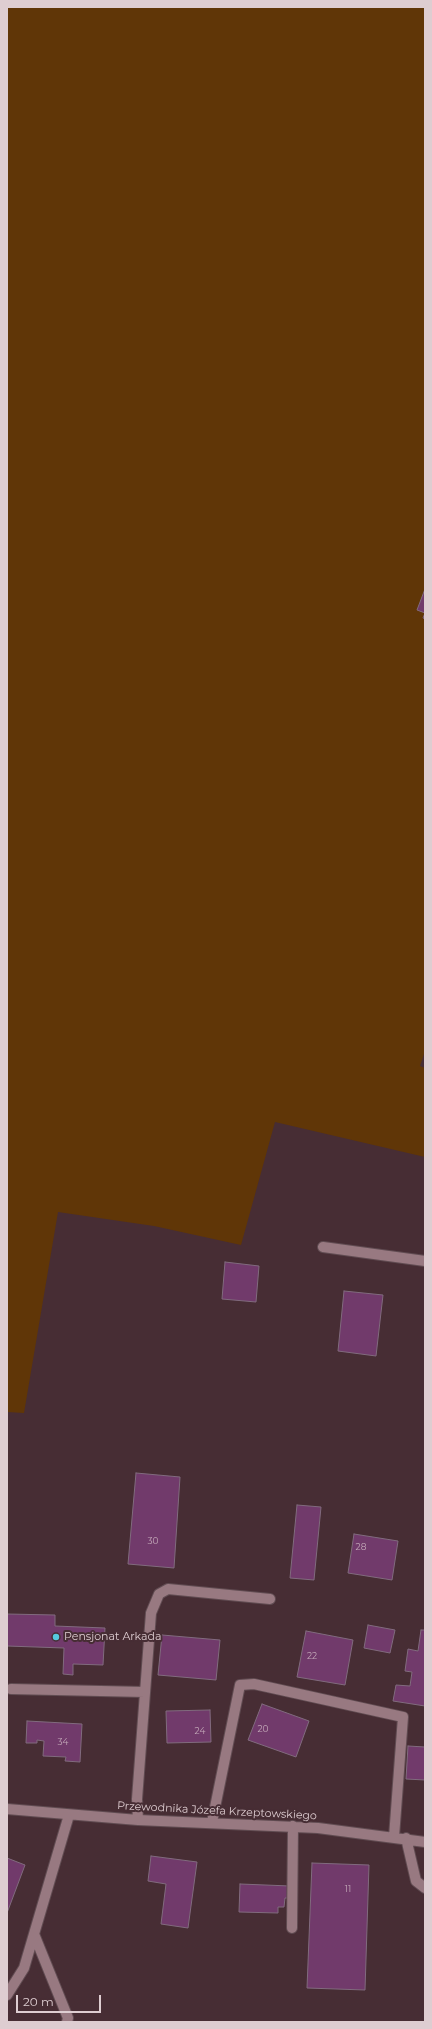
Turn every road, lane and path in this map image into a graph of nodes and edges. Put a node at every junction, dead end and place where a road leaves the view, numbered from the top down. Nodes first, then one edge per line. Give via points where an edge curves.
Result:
1 (323, 1247) dead end
2 (425, 1262) edge
3 (270, 1599) dead end
4 (11, 1689) dead end
5 (145, 1692) junction
6 (7, 1809) edge
7 (69, 1815) junction
8 (138, 1820) junction
9 (212, 1822) junction
10 (293, 1826) junction
11 (394, 1837) junction
12 (406, 1838) junction
13 (425, 1842) edge
14 (425, 1888) edge
15 (292, 1928) dead end
16 (34, 1934) junction
17 (7, 1995) edge
18 (67, 2022) edge

1 - 2 street
3 - 5 street via 168,1589 159,1594 151,1613
4 - 5 street
5 - 8 street via 137,1799
6 - 7 street, Przewodnika Józefa Krzeptowskiego
7 - 8 street, Przewodnika Józefa Krzeptowskiego
7 - 16 street
8 - 9 street, Przewodnika Józefa Krzeptowskiego
9 - 10 street, Przewodnika Józefa Krzeptowskiego
9 - 11 street via 240,1685 254,1684 403,1717
10 - 11 street, Przewodnika Józefa Krzeptowskiego
10 - 15 street
11 - 12 street, Przewodnika Józefa Krzeptowskiego
12 - 13 street, Przewodnika Józefa Krzeptowskiego
12 - 14 street via 416,1881
16 - 17 street via 24,1968
16 - 18 street via 68,2018

